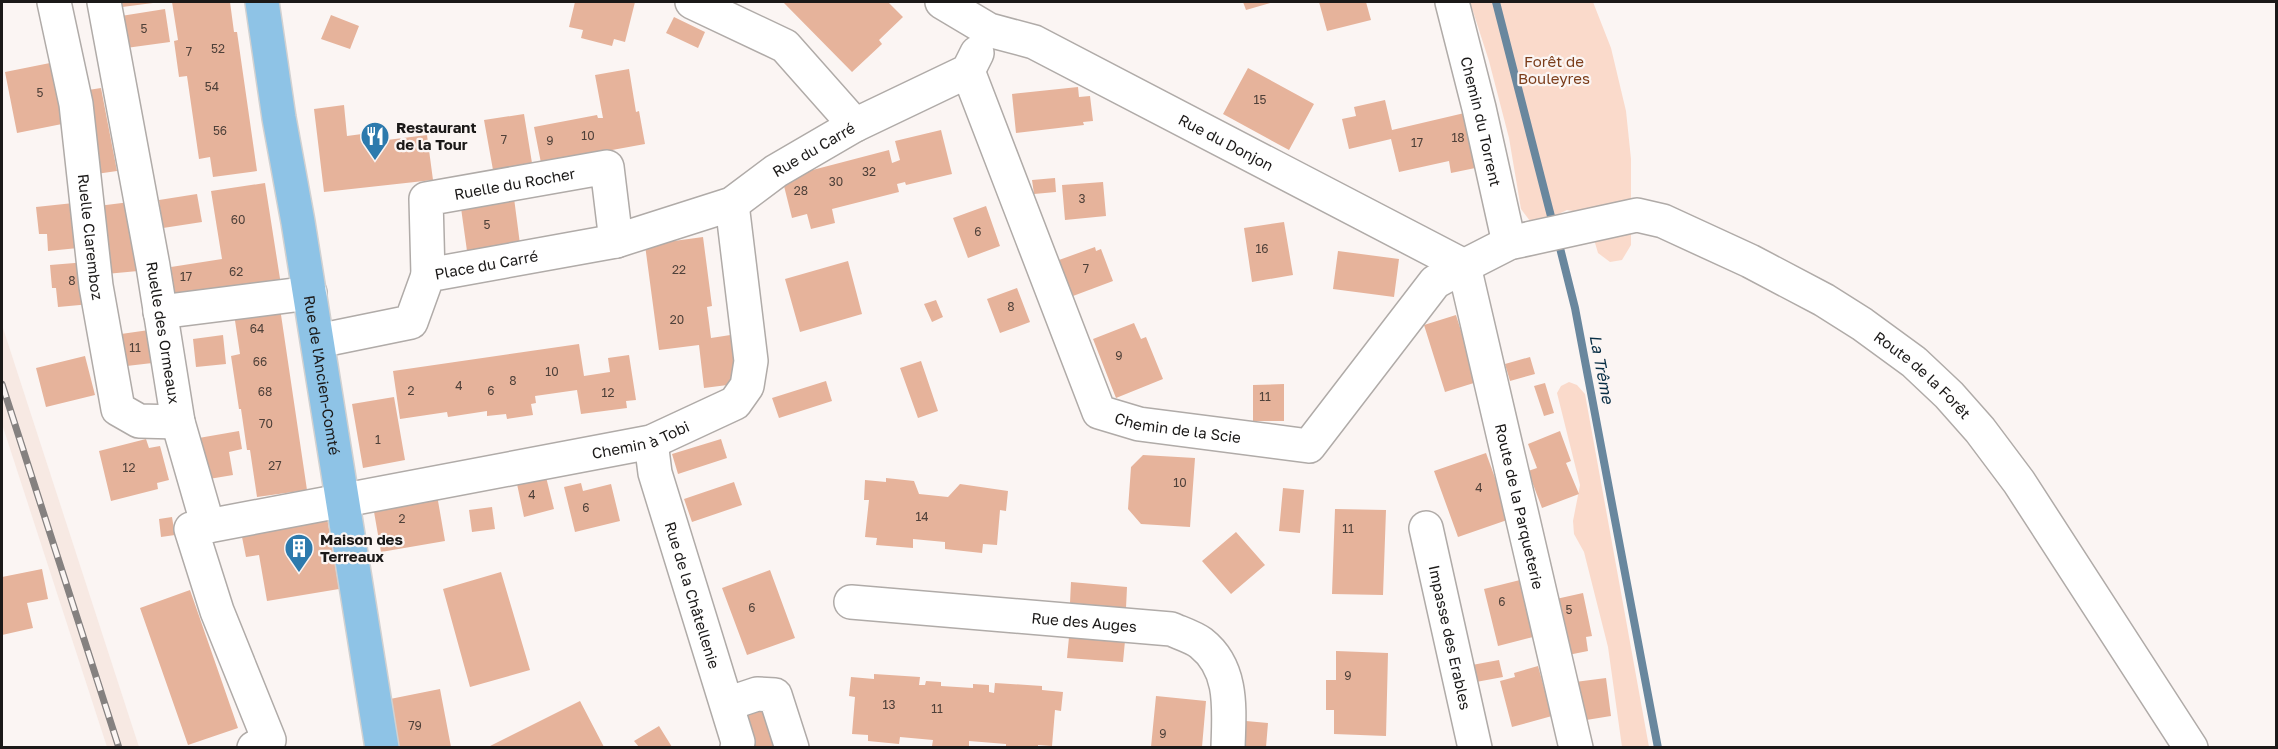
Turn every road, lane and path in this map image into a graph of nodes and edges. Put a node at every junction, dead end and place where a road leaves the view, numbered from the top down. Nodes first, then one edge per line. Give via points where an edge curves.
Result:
1 (54, 2) edge
2 (104, 2) edge
3 (262, 2) edge
4 (692, 2) edge
5 (942, 2) edge
6 (1452, 2) edge
7 (989, 30) junction
8 (968, 71) junction
9 (855, 125) junction
10 (732, 204) junction
11 (616, 241) junction
12 (1519, 241) junction
13 (1464, 266) junction
14 (428, 275) junction
15 (310, 293) junction
16 (160, 312) junction
17 (318, 341) junction
18 (178, 422) junction
19 (651, 442) junction
20 (343, 502) junction
21 (208, 526) junction
22 (1426, 528) dead end
23 (851, 602) dead end
24 (727, 704) junction
25 (261, 744) edge
26 (382, 747) edge
27 (737, 747) edge
28 (792, 747) edge
29 (1228, 747) edge
30 (1475, 747) edge
31 (1576, 747) edge
32 (2191, 747) edge

1 - 18 street, Ruelle Claremboz via 76,104 96,286 118,409 139,421
2 - 16 street, Ruelle des Ormeaux
3 - 15 main road, Rue de l'Ancien-Comté
4 - 9 street via 785,46
5 - 7 street, Rue du Donjon
6 - 12 street, Chemin du Torrent
7 - 8 street
7 - 13 street, Rue du Donjon via 1034,42
8 - 9 street, Rue du Carré
8 - 13 street, Chemin de la Scie via 1099,412 1139,424 1309,446 1435,282
9 - 10 street, Rue du Carré via 776,171
10 - 11 street, Rue du Carré
10 - 19 street, Chemin à Tobi via 751,361 747,386 735,403
11 - 14 street, Place du Carré
11 - 14 street, Ruelle du Rocher via 607,167 437,197 426,199
12 - 13 street
12 - 32 street, Route de la Forêt via 1637,215 1663,221 1824,300 1914,362 1980,430 2019,482
13 - 31 street, Route de la Parqueterie
14 - 17 street, Place du Carré via 411,322
15 - 16 street
15 - 17 main road, Rue de l'Ancien-Comté
16 - 18 street, Ruelle des Ormeaux
17 - 20 main road, Rue de l'Ancien-Comté
18 - 21 street, Ruelle des Ormeaux
19 - 20 street, Chemin à Tobi
19 - 24 street, Rue de la Châtellenie via 655,473
20 - 21 street
20 - 26 main road, Rue de l'Ancien-Comté
21 - 25 street via 191,530
22 - 30 street, Impasse des Erables
23 - 29 street, Rue des Auges via 1171,629 1200,643 1222,668 1230,701
24 - 27 street, Rue de la Châtellenie
24 - 28 street via 757,694 775,694

